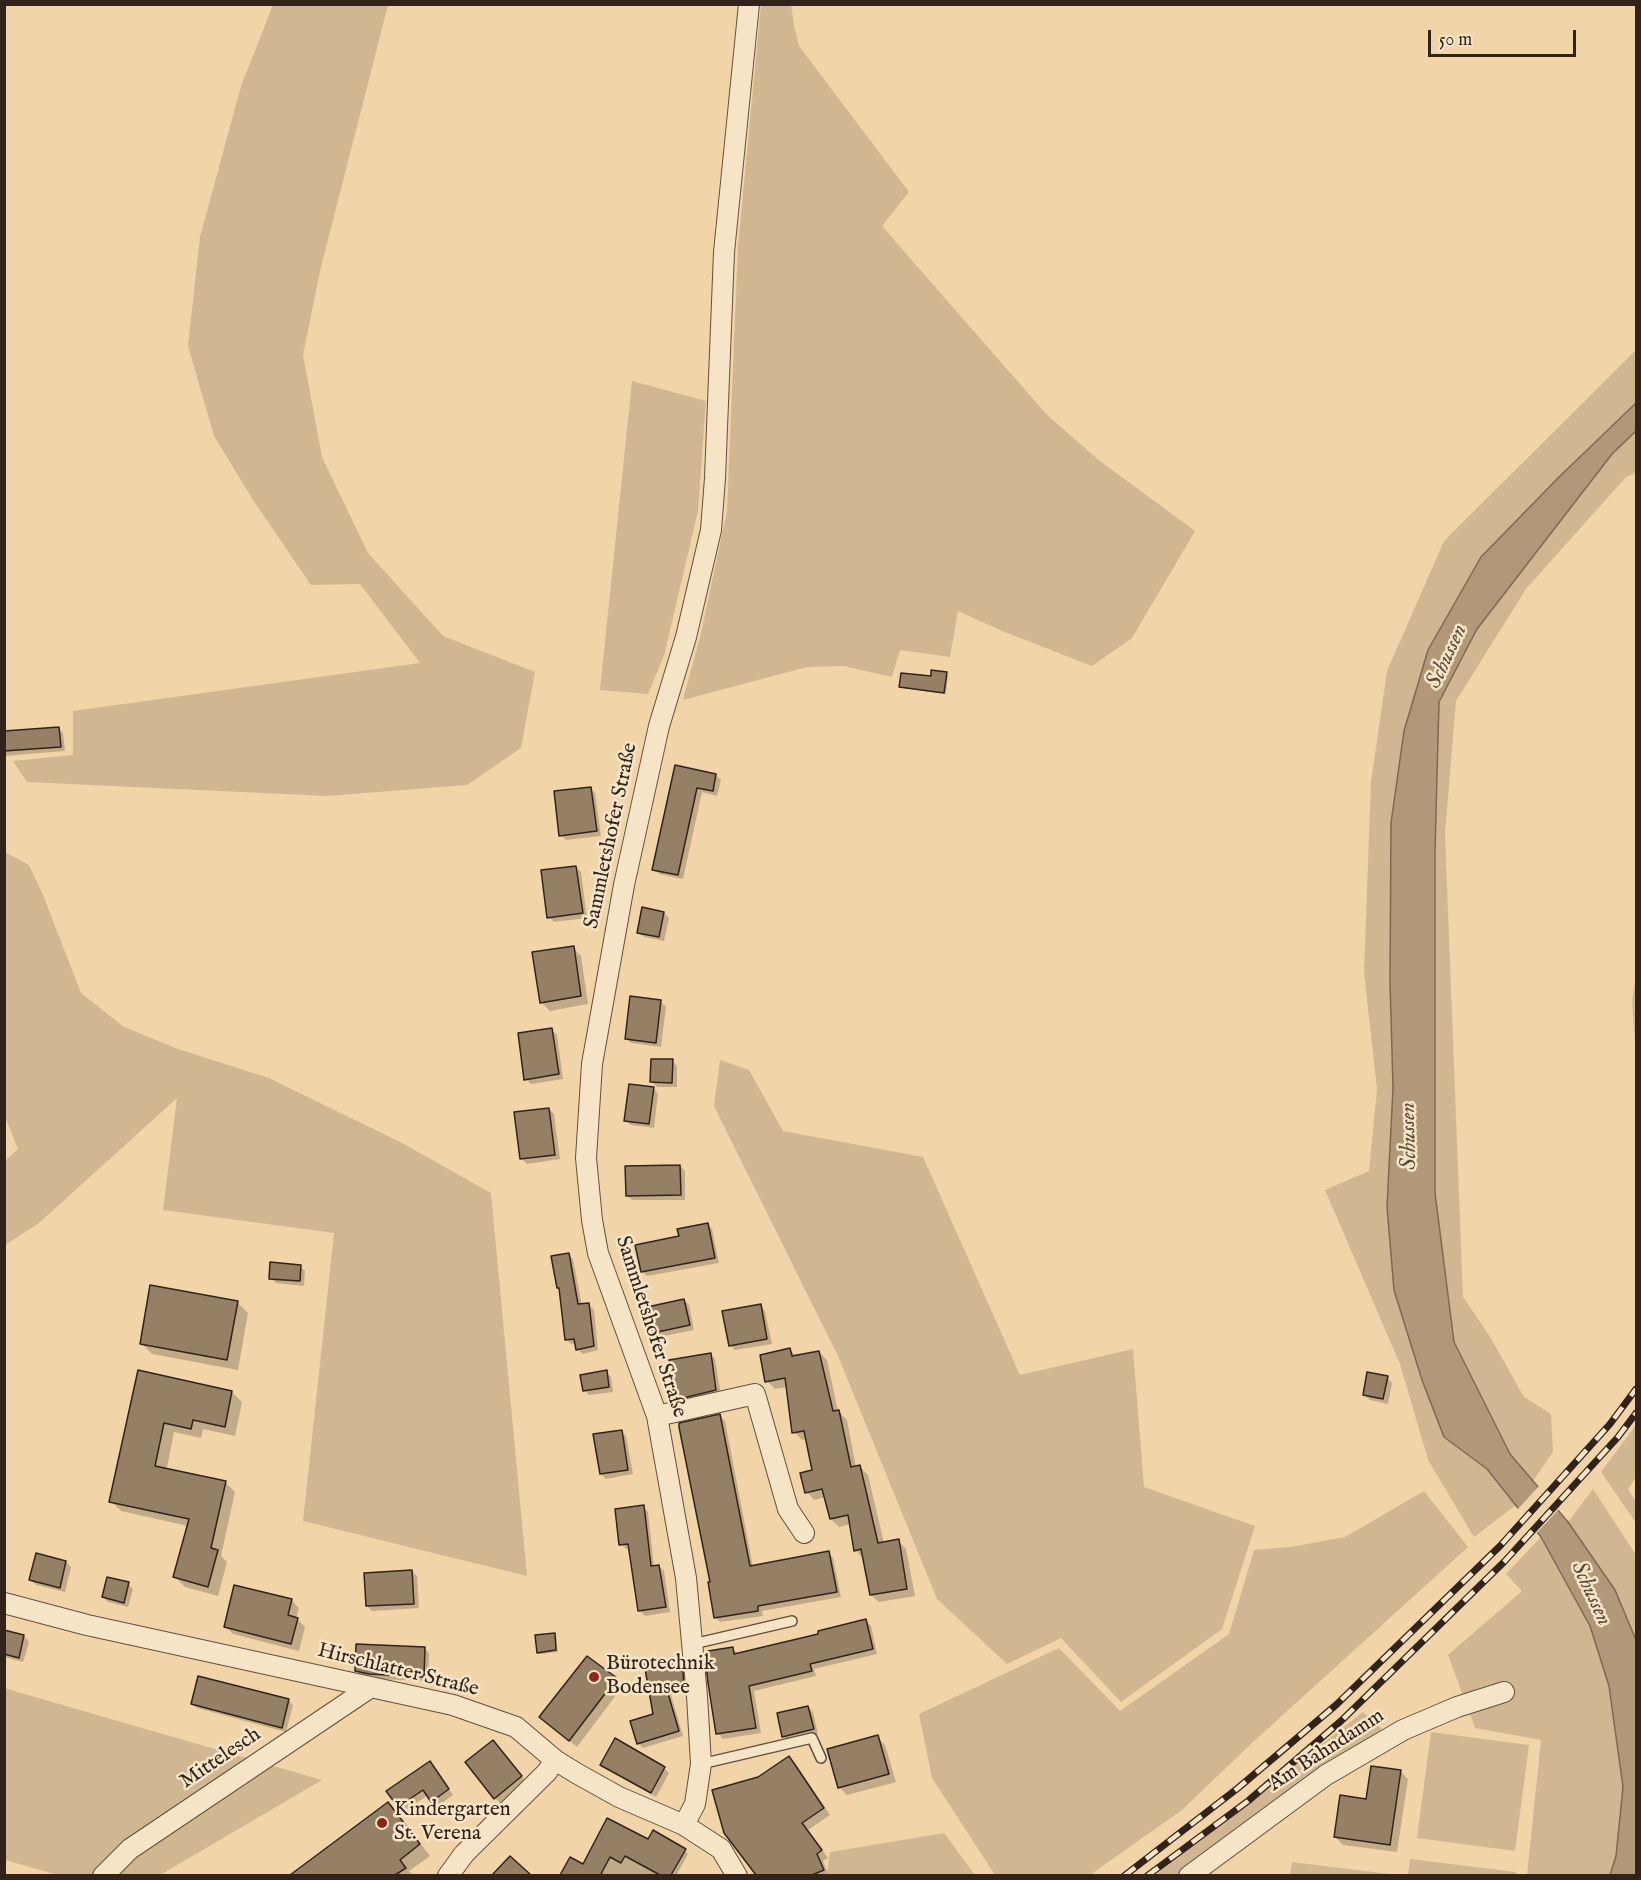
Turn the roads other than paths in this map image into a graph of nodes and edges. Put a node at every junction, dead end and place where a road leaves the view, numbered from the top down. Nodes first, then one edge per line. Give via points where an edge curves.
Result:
1 (749, 4) edge
2 (657, 1416) junction
3 (804, 1533) dead end
4 (4, 1603) edge
5 (792, 1621) dead end
6 (693, 1644) junction
7 (370, 1687) junction
8 (1504, 1692) dead end
9 (821, 1758) dead end
10 (555, 1760) junction
11 (700, 1764) junction
12 (684, 1825) junction
13 (103, 1875) edge
14 (448, 1875) edge
15 (737, 1875) edge
16 (1189, 1875) edge

1 - 2 street, Sammletshofer Straße via 724,252 711,530 687,637 659,726 624,885 594,1052 586,1158 598,1253
2 - 3 street via 755,1394 788,1509
2 - 6 street, Sammletshofer Straße via 686,1578
4 - 7 street, Hirschlatter Straße
5 - 6 lane
6 - 11 street, Sammletshofer Straße
7 - 10 street, Hirschlatter Straße via 453,1705 516,1727
7 - 13 street, Mittelesch via 130,1849
8 - 16 street, Am Bahndamm via 1403,1730 1326,1775
9 - 11 lane via 812,1738
10 - 12 street, Hirschlatter Straße via 619,1797
10 - 14 street
11 - 12 street, Sammletshofer Straße via 695,1804
12 - 15 street, Hirschlatter Straße via 721,1849

